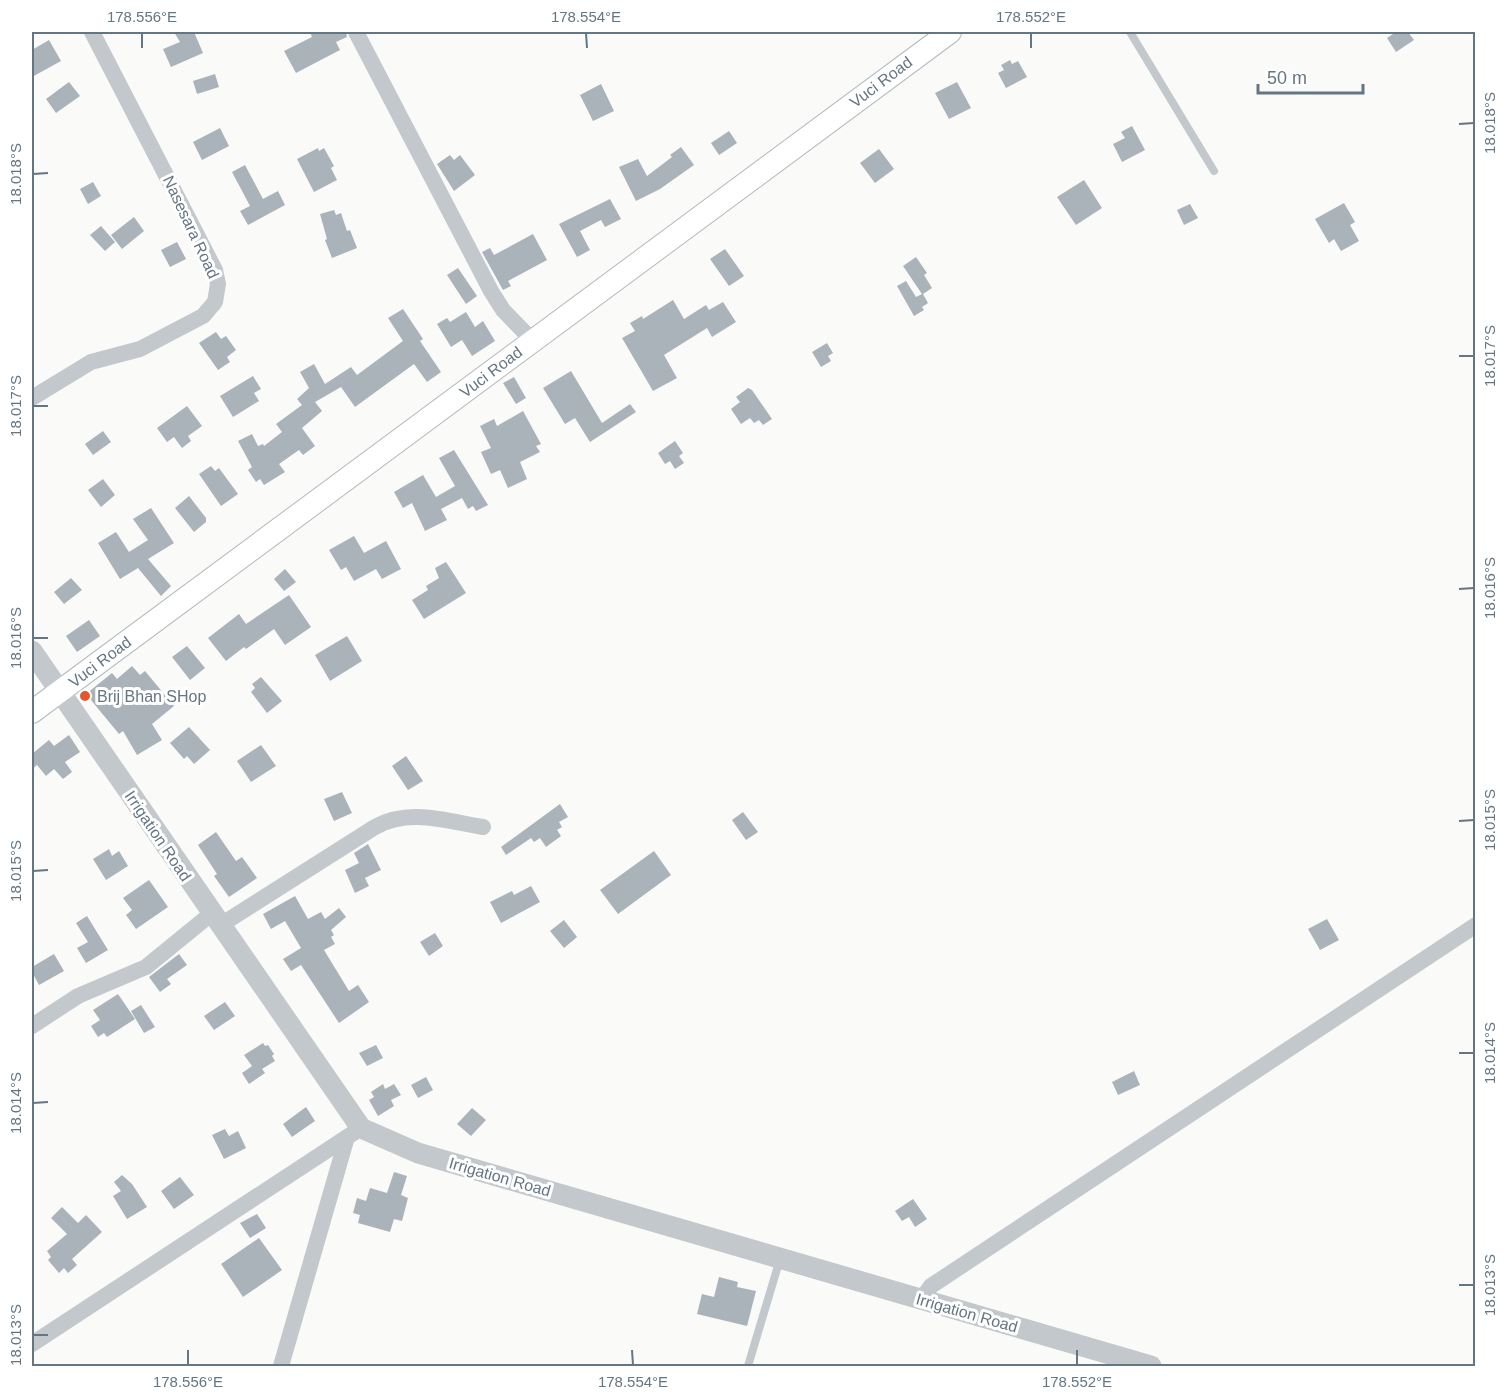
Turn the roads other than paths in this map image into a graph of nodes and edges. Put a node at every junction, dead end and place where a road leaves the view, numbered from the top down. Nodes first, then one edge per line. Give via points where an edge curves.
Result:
1 (357, 32) edge
2 (950, 32) edge
3 (1130, 32) edge
4 (95, 33) edge
5 (1214, 171) dead end
6 (533, 340) junction
7 (32, 398) edge
8 (32, 651) edge
9 (59, 692) junction
10 (32, 712) edge
11 (483, 827) dead end
12 (215, 920) junction
13 (1476, 925) edge
14 (32, 1026) edge
15 (354, 1133) junction
16 (780, 1258) junction
17 (921, 1300) junction
18 (32, 1344) edge
19 (281, 1366) edge
20 (748, 1366) edge
21 (1151, 1366) edge

1 - 6 street via 491,291 503,310
2 - 6 main road, Vuci Road
3 - 5 lane
4 - 7 street, Nasesara Road via 215,270 215,302 203,316 140,349 92,362
6 - 9 main road, Vuci Road
8 - 9 street, Irrigation Road
9 - 10 main road, Vuci Road
9 - 12 street, Irrigation Road
11 - 12 street via 409,816 392,819
12 - 14 street via 146,967 78,996
12 - 15 street, Irrigation Road
13 - 17 street via 931,1286
15 - 16 street, Irrigation Road
15 - 18 street
15 - 19 street
16 - 17 street, Irrigation Road
16 - 20 lane
17 - 21 street, Irrigation Road

